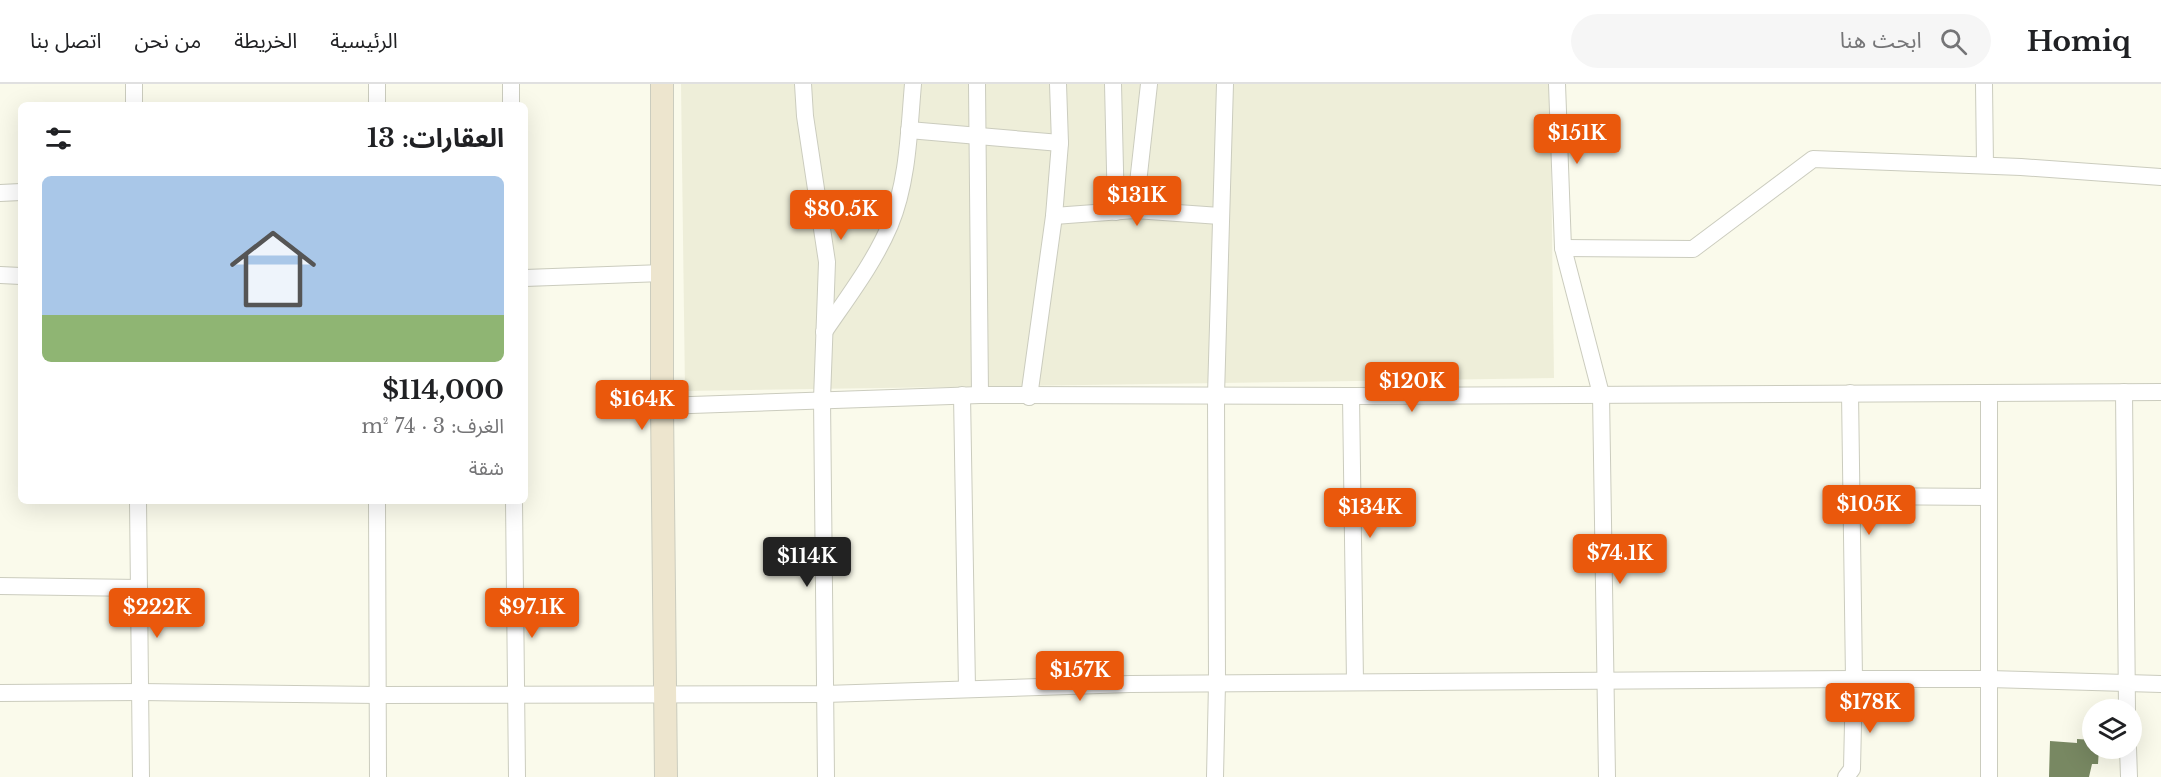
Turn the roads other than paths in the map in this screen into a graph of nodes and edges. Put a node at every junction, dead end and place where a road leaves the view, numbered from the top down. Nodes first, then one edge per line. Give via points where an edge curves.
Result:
1 (134, 84) edge
2 (377, 84) edge
3 (511, 84) edge
4 (662, 84) edge
5 (803, 84) edge
6 (913, 84) edge
7 (977, 84) edge
8 (1058, 84) edge
9 (1113, 84) edge
10 (1149, 84) edge
11 (1226, 84) edge
12 (1557, 84) edge
13 (1984, 84) edge
14 (134, 102) edge
15 (377, 102) edge
16 (511, 102) edge
17 (909, 130) junction
18 (977, 136) junction
19 (1060, 143) junction
20 (1985, 165) junction
21 (2161, 177) edge
22 (18, 192) edge
23 (0, 193) edge
24 (1135, 210) junction
25 (1116, 212) junction
26 (1054, 216) junction
27 (1220, 216) junction
28 (1563, 248) junction
29 (663, 273) junction
30 (0, 275) edge
31 (18, 276) edge
32 (528, 278) edge
33 (824, 332) junction
34 (2124, 392) junction
35 (2161, 392) edge
36 (1850, 393) junction
37 (1601, 394) junction
38 (1989, 394) junction
39 (962, 395) junction
40 (980, 395) junction
41 (1216, 395) junction
42 (1029, 396) junction
43 (1351, 396) junction
44 (822, 399) junction
45 (662, 406) junction
46 (1852, 496) junction
47 (1989, 497) junction
48 (138, 504) edge
49 (377, 504) edge
50 (514, 504) edge
51 (0, 586) edge
52 (139, 588) junction
53 (1854, 679) junction
54 (1989, 679) junction
55 (1605, 680) junction
56 (1355, 682) junction
57 (1217, 683) junction
58 (2126, 683) junction
59 (2161, 684) edge
60 (967, 688) junction
61 (140, 692) junction
62 (0, 693) edge
63 (665, 693) junction
64 (825, 694) junction
65 (378, 695) junction
66 (516, 695) junction
67 (2127, 699) edge
68 (2128, 759) edge
69 (141, 777) edge
70 (378, 777) edge
71 (517, 777) edge
72 (666, 777) edge
73 (826, 777) edge
74 (1215, 777) edge
75 (1607, 777) edge
76 (1846, 777) edge
77 (1989, 777) edge
78 (2129, 777) edge

1 - 14 street
2 - 15 street
3 - 16 street
4 - 29 street
5 - 33 street via 804,116 827,262
6 - 17 street
7 - 18 street
8 - 19 street
9 - 25 street
10 - 24 street
11 - 27 street
12 - 28 street
13 - 20 street
17 - 18 street
17 - 33 street via 905,167 890,225
18 - 19 street
18 - 40 street
19 - 26 street
20 - 21 street
20 - 28 street via 1813,159 1693,249
22 - 23 street
24 - 25 street
24 - 27 street
25 - 26 street
26 - 42 street
27 - 41 street
28 - 37 street
29 - 32 street
29 - 45 street
30 - 31 street
33 - 44 street
34 - 35 street
34 - 38 street
34 - 58 street
36 - 37 street
36 - 38 street
36 - 46 street
37 - 43 street
37 - 55 street
38 - 47 street
39 - 40 street
39 - 44 street
39 - 60 street
40 - 42 street
41 - 42 street
41 - 43 street
41 - 57 street
43 - 56 street
44 - 45 street
44 - 64 street
45 - 63 street
46 - 47 street
46 - 53 street
47 - 54 street
48 - 52 street
49 - 65 street
50 - 66 street
51 - 52 street
52 - 61 street
53 - 54 street
53 - 55 street
53 - 76 street via 1852,769
54 - 58 street
54 - 77 street
55 - 56 street
55 - 75 street
56 - 57 street
57 - 60 street
57 - 74 street
58 - 59 street
58 - 67 street
60 - 64 street
61 - 62 street
61 - 65 street
61 - 69 street
63 - 64 street
63 - 66 street
63 - 72 street
64 - 73 street
65 - 66 street
65 - 70 street
66 - 71 street
68 - 78 street

